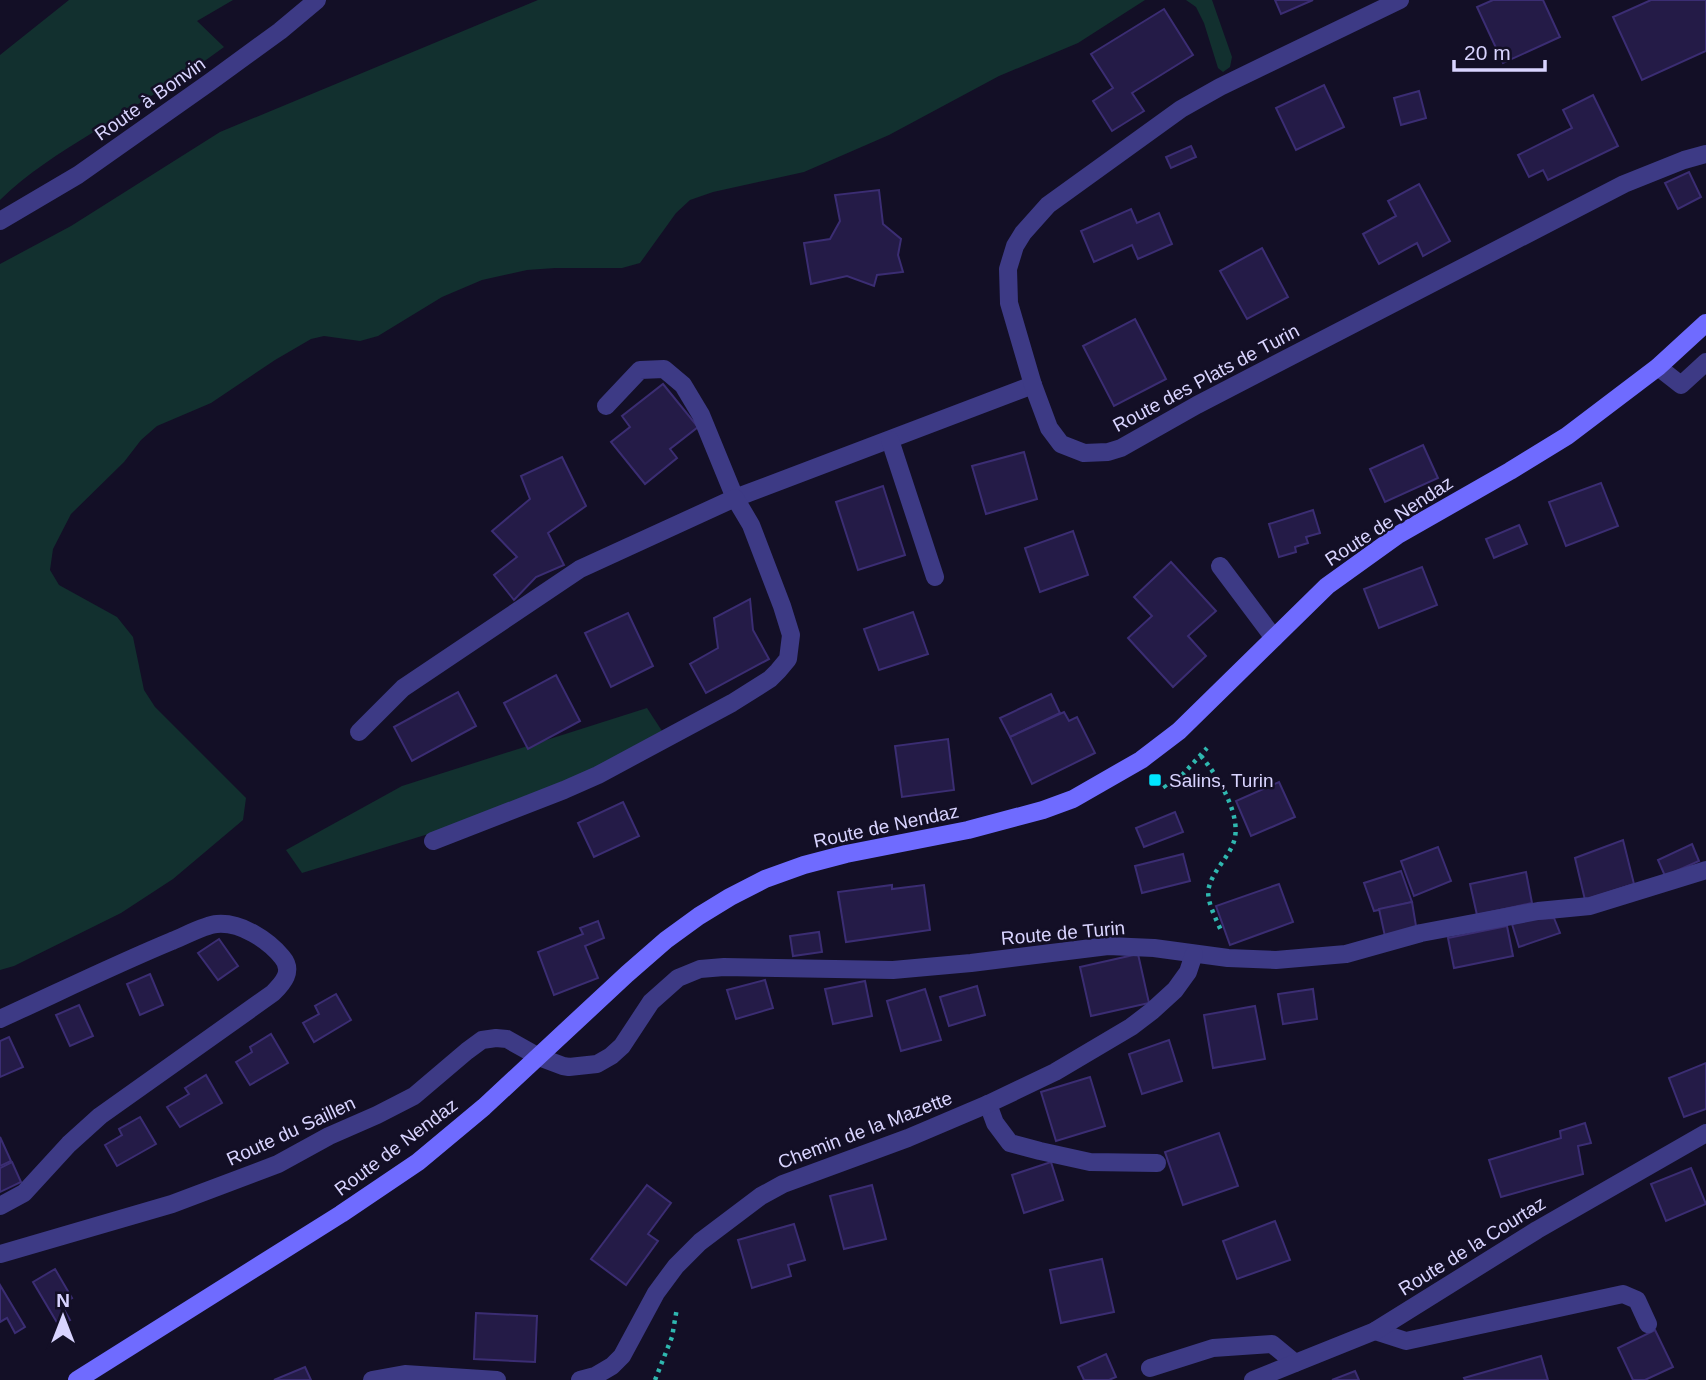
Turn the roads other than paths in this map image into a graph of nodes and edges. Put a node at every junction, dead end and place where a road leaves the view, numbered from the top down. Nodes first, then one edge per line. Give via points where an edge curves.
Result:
1 (317, 0) edge
2 (1400, 0) edge
3 (1706, 154) edge
4 (0, 220) edge
5 (1706, 323) edge
6 (1706, 362) edge
7 (1658, 368) junction
8 (1033, 385) junction
9 (606, 406) dead end
10 (890, 440) junction
11 (735, 498) junction
12 (1220, 566) dead end
13 (935, 577) dead end
14 (1274, 638) junction
15 (359, 732) dead end
16 (433, 841) dead end
17 (1706, 870) edge
18 (1194, 954) junction
19 (0, 1019) edge
20 (539, 1057) junction
21 (988, 1104) junction
22 (1706, 1133) edge
23 (1157, 1163) dead end
24 (0, 1206) edge
25 (0, 1254) edge
26 (1648, 1324) dead end
27 (1375, 1331) junction
28 (1295, 1363) junction
29 (1150, 1367) dead end
30 (77, 1380) edge
31 (372, 1380) edge
32 (497, 1380) edge
33 (580, 1380) edge
34 (1253, 1380) edge

1 - 4 street, Route à Bonvin via 89,167
2 - 8 street, Route des Plats de Turin via 1181,109 1048,205 1023,233 1008,269 1009,303
3 - 8 street, Route des Plats de Turin via 1624,184 1108,453 1084,453 1061,444 1049,428
5 - 7 main road, Route de Nendaz
6 - 7 street via 1681,385
7 - 14 main road, Route de Nendaz via 1567,436 1398,536 1327,586
8 - 10 street
9 - 11 street via 640,370 664,369 683,385 701,415
10 - 11 street
10 - 13 street
11 - 15 street via 580,569 403,688
11 - 16 street via 751,525 790,635 788,659 779,671 732,703 598,775
12 - 14 street
14 - 20 main road, Route de Nendaz via 1179,731 1141,760 1073,799 1002,822 804,865 730,897 666,940
17 - 18 street, Route de Turin via 1590,906 1422,933 1346,954 1276,960
18 - 20 street, Route de Turin via 1108,946 893,970 700,968 678,978 651,1002 622,1046 597,1064 569,1067
18 - 21 street, Chemin de la Mazette via 1175,990 1131,1027 1055,1072
19 - 24 street via 215,924 232,924 254,935 273,947 288,968 286,979 273,993 100,1116 24,1193
20 - 25 street, Route du Saillen via 507,1039 482,1040 414,1096 278,1164 172,1204
20 - 30 main road, Route de Nendaz via 418,1162
21 - 23 street via 1010,1143 1090,1162
21 - 33 street, Chemin de la Mazette via 761,1196 676,1266 622,1356 596,1376
22 - 27 street, Route de la Courtaz via 1537,1230
26 - 27 street via 1637,1300 1623,1294 1406,1341
27 - 28 street, Route de la Courtaz
28 - 29 street via 1272,1344 1213,1348
28 - 34 street, Route de la Courtaz
31 - 32 street via 405,1374

